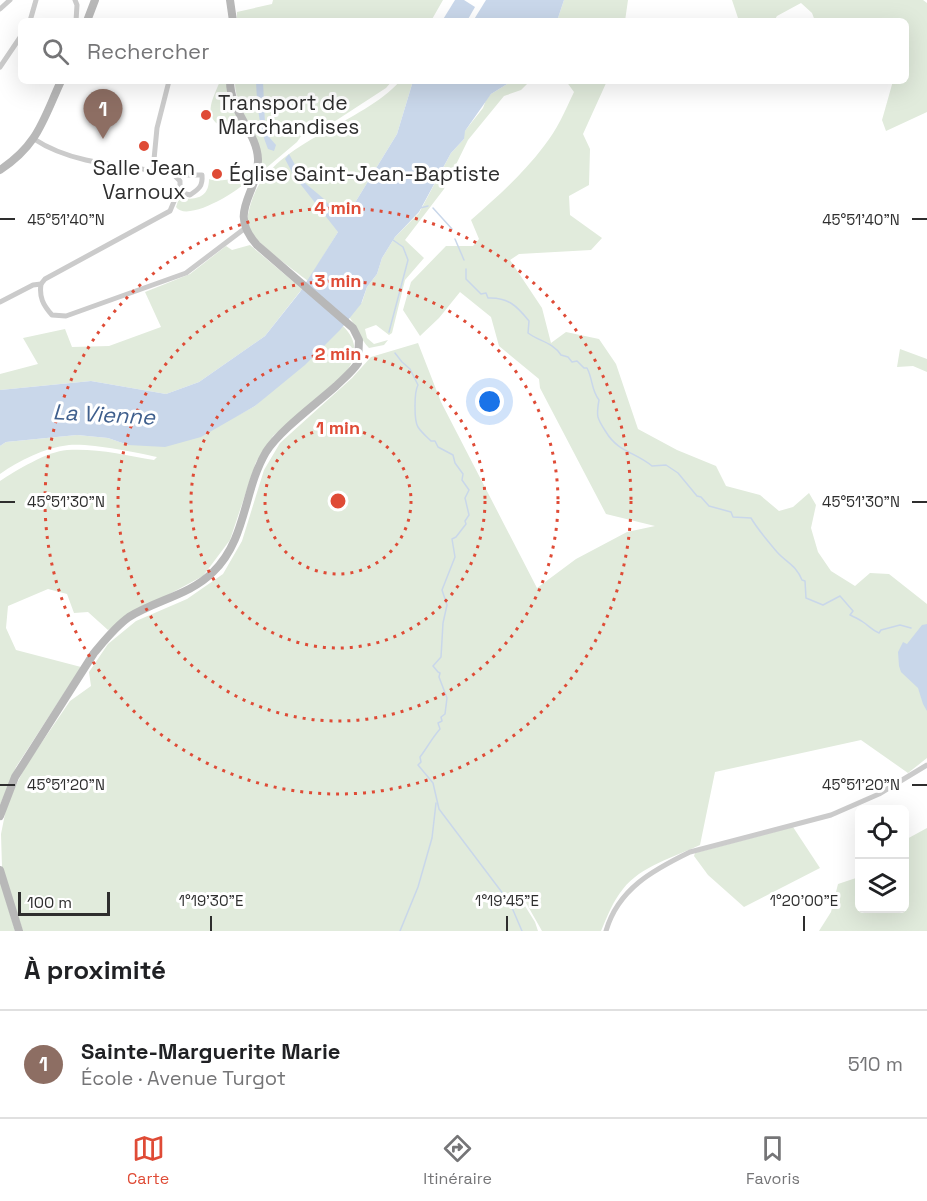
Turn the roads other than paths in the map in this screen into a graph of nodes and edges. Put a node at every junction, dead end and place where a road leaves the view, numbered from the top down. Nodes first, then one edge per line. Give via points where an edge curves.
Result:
1 (10, 0) edge
2 (36, 0) edge
3 (75, 0) edge
4 (95, 0) edge
5 (230, 0) edge
6 (0, 9) edge
7 (31, 18) edge
8 (76, 18) edge
9 (88, 18) edge
10 (233, 18) edge
11 (18, 40) edge
12 (0, 67) edge
13 (60, 84) edge
14 (167, 84) edge
15 (230, 84) edge
16 (34, 139) junction
17 (0, 170) edge
18 (153, 170) junction
19 (176, 175) junction
20 (178, 192) junction
21 (244, 229) junction
22 (41, 284) junction
23 (0, 302) edge
24 (927, 765) edge
25 (0, 816) edge
26 (0, 870) edge
27 (19, 931) edge
28 (606, 931) edge

1 - 6 street
2 - 7 street
3 - 8 street
4 - 9 main road
5 - 10 main road
11 - 12 street
13 - 16 main road
14 - 18 street
15 - 21 main road via 231,96 258,156
16 - 17 main road via 21,155
16 - 18 street via 71,156
18 - 19 street
19 - 20 street via 180,181
19 - 20 street via 202,175 200,189 190,195
20 - 22 street via 170,211
21 - 22 street via 186,273 66,316 52,315 45,307 40,296
21 - 25 main road via 257,245 348,324 359,340 358,363 267,450 237,537 223,562 200,583 130,616 94,653 15,777
22 - 23 street
24 - 28 street via 879,794 831,815 690,852 670,861 624,894
26 - 27 main road

